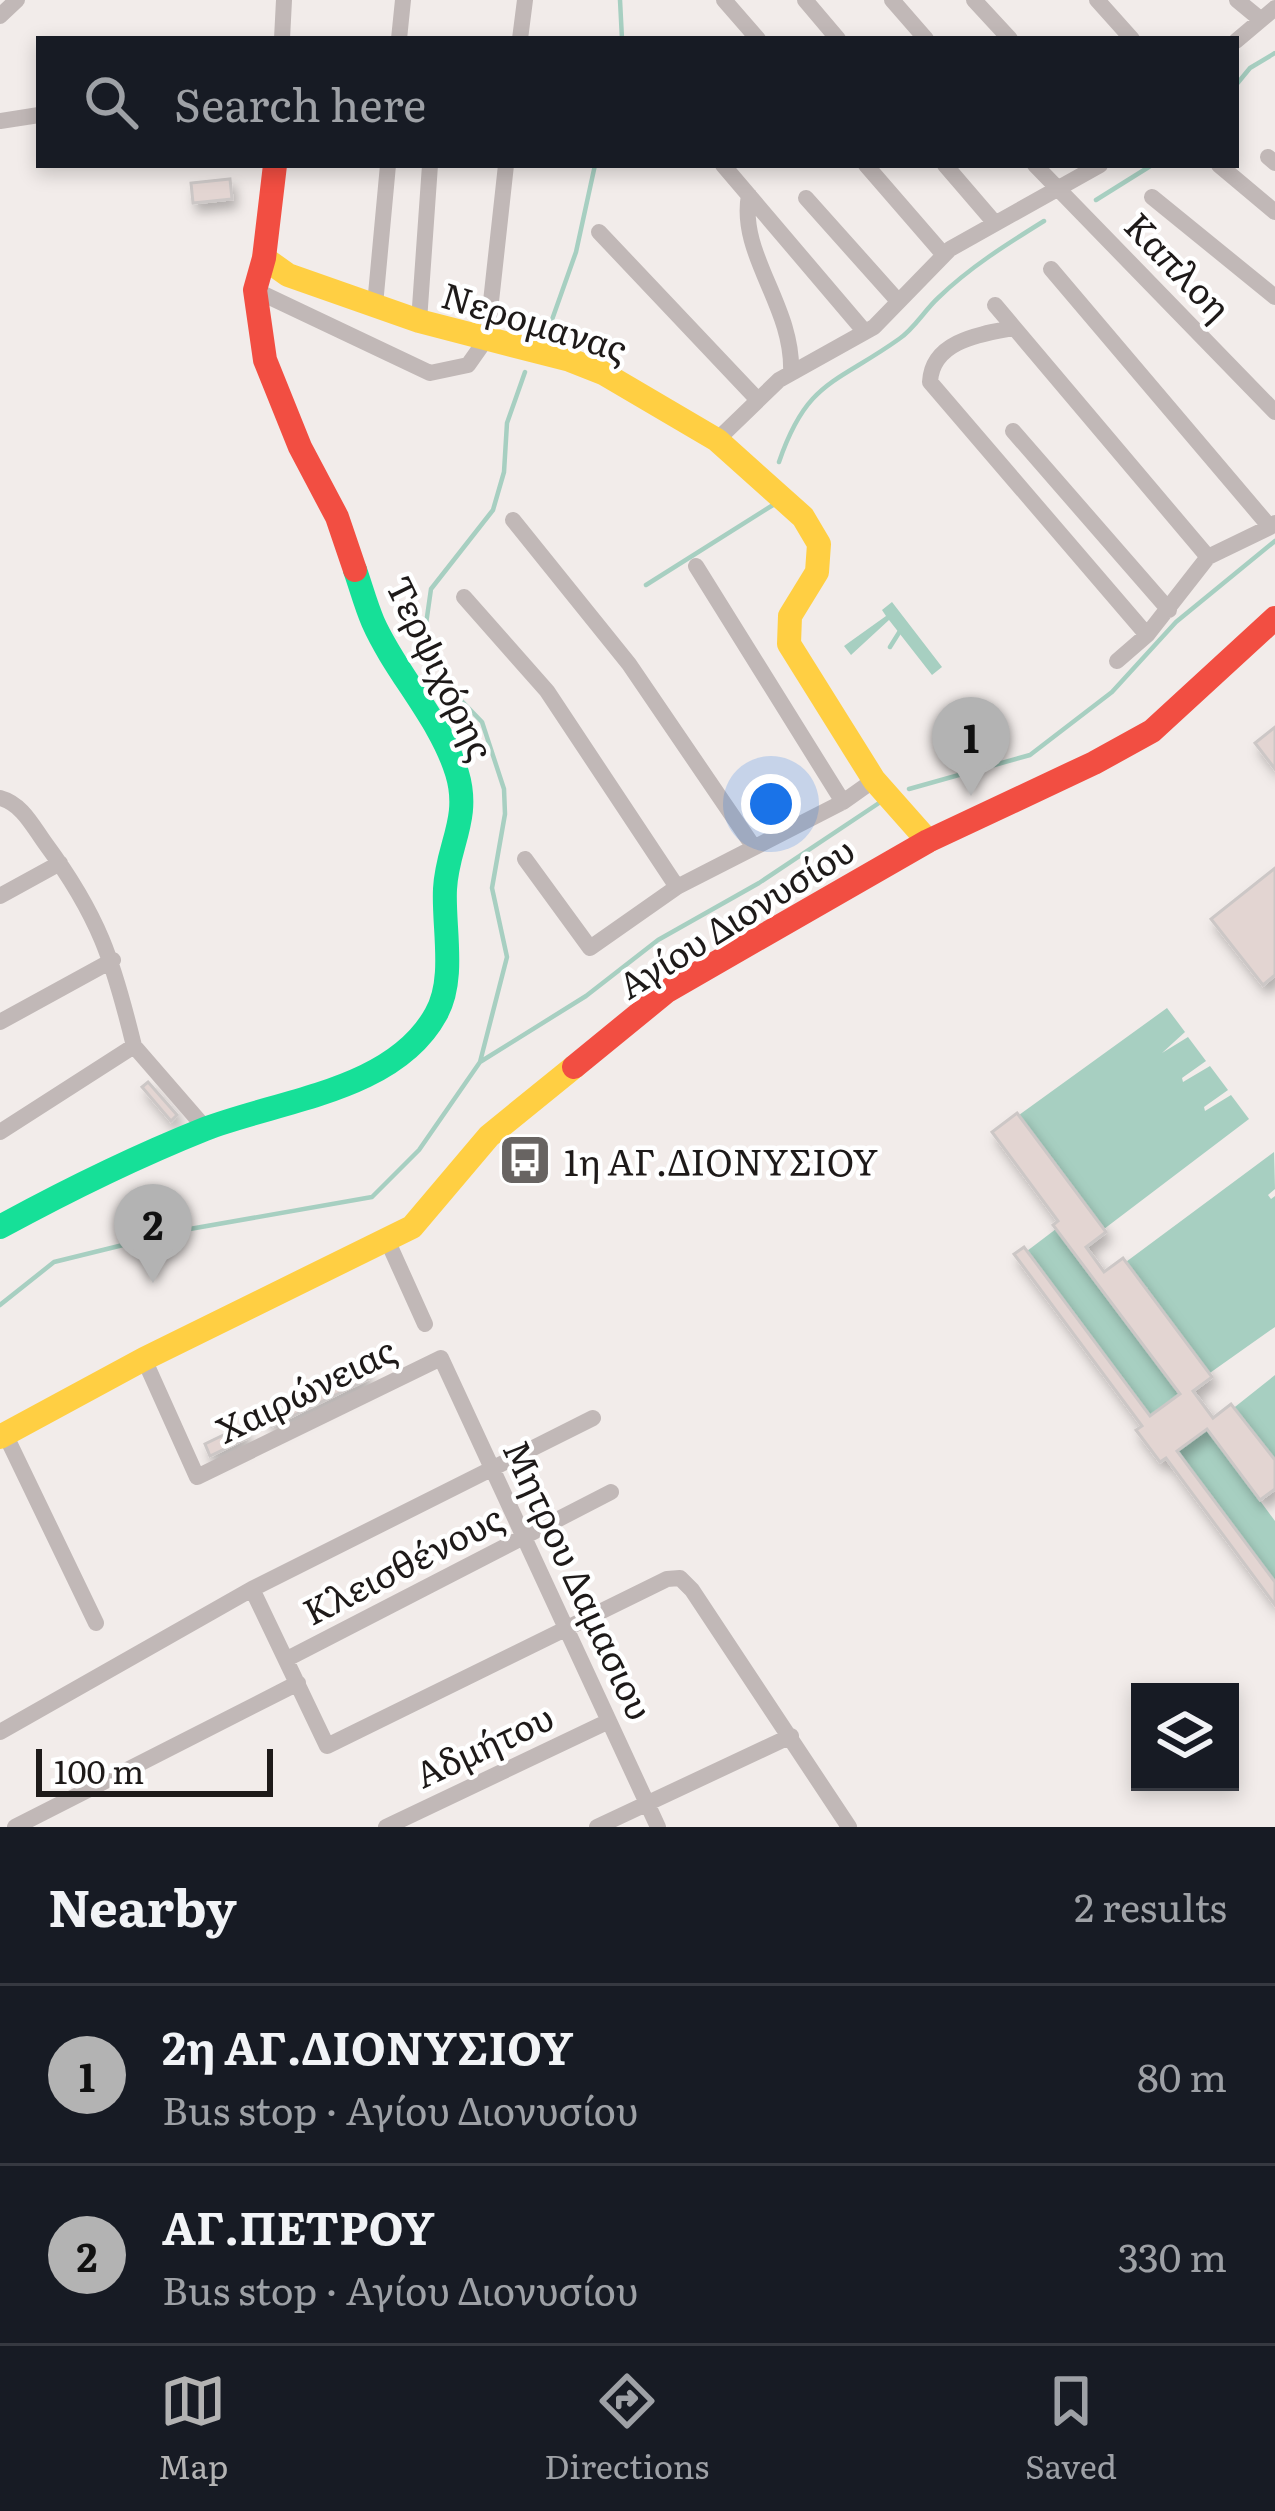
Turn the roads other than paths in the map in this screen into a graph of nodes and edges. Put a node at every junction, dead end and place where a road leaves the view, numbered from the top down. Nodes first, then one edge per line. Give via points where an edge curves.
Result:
1 (16, 0) edge
2 (284, 0) edge
3 (403, 0) edge
4 (524, 0) edge
5 (724, 0) edge
6 (805, 0) edge
7 (892, 0) edge
8 (974, 0) edge
9 (1097, 0) edge
10 (1238, 0) edge
11 (1268, 14) edge
12 (0, 16) edge
13 (282, 36) edge
14 (400, 36) edge
15 (520, 36) edge
16 (755, 36) edge
17 (835, 36) edge
18 (923, 36) edge
19 (1007, 36) edge
20 (1129, 36) edge
21 (1239, 38) edge
22 (36, 115) edge
23 (0, 121) edge
24 (275, 168) edge
25 (388, 168) edge
26 (430, 168) edge
27 (506, 168) edge
28 (726, 168) edge
29 (869, 168) edge
30 (948, 168) edge
31 (1039, 168) edge
32 (1095, 168) edge
33 (1223, 168) edge
34 (1057, 190) junction
35 (749, 195) junction
36 (806, 197) dead end
37 (1152, 197) dead end
38 (1275, 212) edge
39 (994, 222) junction
40 (599, 232) dead end
41 (944, 255) junction
42 (264, 259) junction
43 (1052, 269) dead end
44 (254, 290) junction
45 (1275, 297) edge
46 (898, 301) junction
47 (375, 305) junction
48 (995, 305) dead end
49 (419, 321) junction
50 (1014, 328) junction
51 (865, 332) junction
52 (487, 338) junction
53 (791, 373) junction
54 (757, 399) junction
55 (1275, 412) edge
56 (1012, 431) dead end
57 (716, 440) junction
58 (513, 520) dead end
59 (1272, 525) edge
60 (1208, 557) junction
61 (696, 566) dead end
62 (464, 597) dead end
63 (1169, 610) junction
64 (1275, 618) edge
65 (1147, 635) junction
66 (1118, 661) dead end
67 (874, 780) junction
68 (0, 798) edge
69 (843, 802) junction
70 (928, 841) junction
71 (753, 846) junction
72 (525, 859) dead end
73 (61, 863) junction
74 (677, 887) junction
75 (0, 896) edge
76 (113, 960) junction
77 (0, 1022) edge
78 (134, 1046) junction
79 (206, 1129) junction
80 (0, 1132) edge
81 (0, 1227) edge
82 (388, 1243) junction
83 (425, 1324) dead end
84 (441, 1358) joint
85 (144, 1359) junction
86 (593, 1418) dead end
87 (3, 1436) edge
88 (492, 1469) junction
89 (610, 1492) dead end
90 (524, 1539) junction
91 (252, 1589) junction
92 (96, 1623) dead end
93 (567, 1631) junction
94 (287, 1659) junction
95 (298, 1683) junction
96 (609, 1721) junction
97 (0, 1732) edge
98 (791, 1736) junction
99 (647, 1803) junction
100 (15, 1827) edge
101 (386, 1827) edge
102 (597, 1827) edge
103 (658, 1827) edge
104 (849, 1827) edge

1 - 12 street
2 - 13 street
3 - 14 street
4 - 15 street
5 - 16 street
6 - 17 street
7 - 18 street
8 - 19 street
9 - 20 street
10 - 11 street
11 - 21 street
22 - 23 street
24 - 42 street, Τερψιχόρης
25 - 47 street
26 - 49 street
27 - 52 street
28 - 35 street
29 - 41 street
30 - 39 street
31 - 34 street, Καπλοη
32 - 34 street
33 - 38 street
34 - 39 street
34 - 55 street, Καπλοη
35 - 51 street
35 - 53 street via 747,225 789,332
36 - 46 street
37 - 45 street
39 - 41 street
40 - 54 street
41 - 46 street
42 - 44 street, Τερψιχόρης
42 - 47 street, Νερομανας
43 - 59 street
44 - 52 street via 430,373 468,365
44 - 79 street, Τερψιχόρης via 273,386 337,517 374,624 457,773 464,809 445,884 445,991 418,1041 366,1076
46 - 51 street
47 - 49 street, Νερομανας
48 - 50 street
49 - 52 street, Νερομανας
50 - 60 street
50 - 65 street via 951,347 930,382
51 - 53 street
52 - 57 street, Νερομανας via 603,373
53 - 54 street
54 - 57 street
56 - 63 street
57 - 67 street, Νερομανας via 813,531 820,558 790,616 789,644
58 - 71 street via 629,664
59 - 60 street
60 - 63 street
61 - 69 street
62 - 74 street via 548,691
63 - 65 street
64 - 70 street, Αγίου Διονυσίου via 1152,731
65 - 66 street
67 - 69 street
67 - 70 street, Νερομανας
68 - 73 street via 22,811
69 - 71 street
70 - 82 street, Αγίου Διονυσίου via 667,991 489,1136 430,1208
71 - 74 street
72 - 74 street via 590,948
73 - 75 street
73 - 76 street
76 - 77 street
76 - 78 street
78 - 79 street
78 - 80 street
79 - 81 street, Τερψιχόρης
82 - 83 street
82 - 85 street, Αγίου Διονυσίου
84 - 85 street, Χαιρώνειας via 197,1477
84 - 88 street, Μητρου Δαμασιου
85 - 87 street, Αγίου Διονυσίου
86 - 88 street
87 - 92 street
88 - 90 street, Μητρου Δαμασιου
88 - 91 street
89 - 90 street, Κλεισθένους
90 - 93 street, Μητρου Δαμασιου
90 - 94 street, Κλεισθένους
91 - 94 street
91 - 97 street
93 - 95 street via 327,1746
93 - 96 street, Μητρου Δαμασιου
93 - 98 street via 680,1578
94 - 95 street
95 - 100 street, Κλεισθένους
96 - 99 street, Μητρου Δαμασιου
96 - 101 street, Αδμήτου
98 - 99 street
98 - 104 street
99 - 102 street
99 - 103 street, Μητρου Δαμασιου

